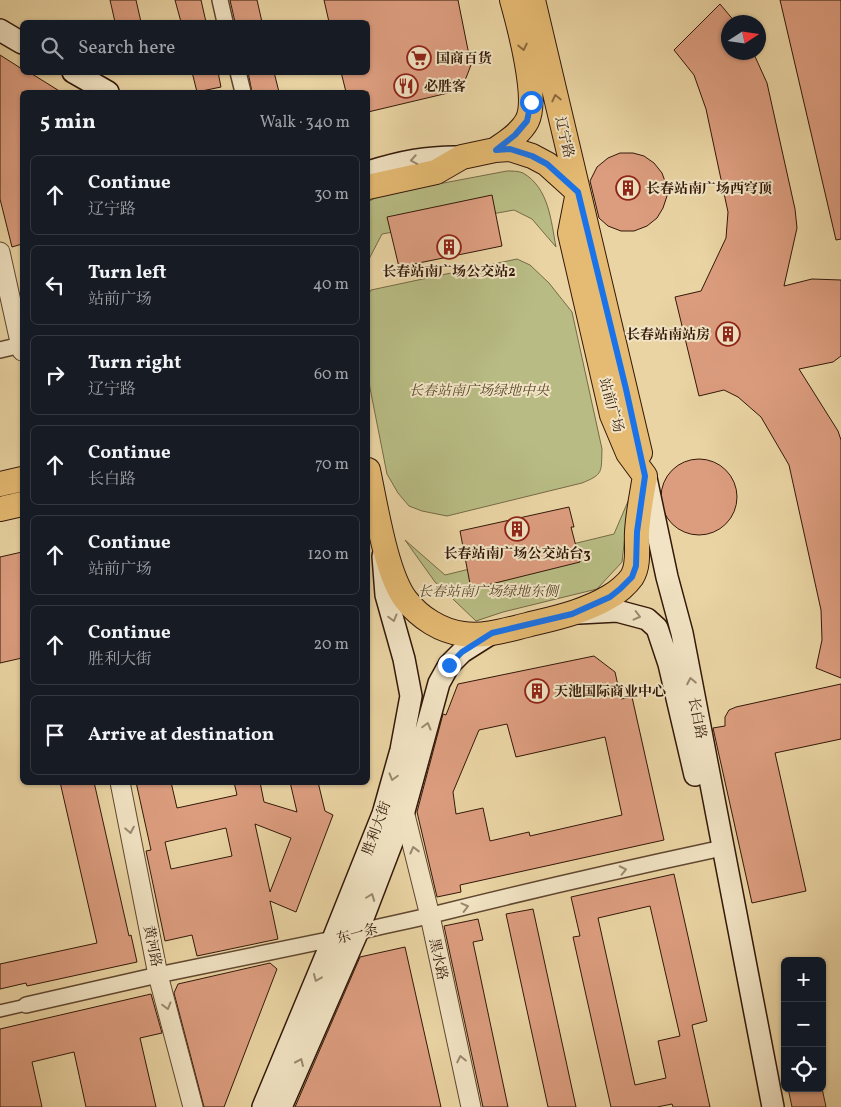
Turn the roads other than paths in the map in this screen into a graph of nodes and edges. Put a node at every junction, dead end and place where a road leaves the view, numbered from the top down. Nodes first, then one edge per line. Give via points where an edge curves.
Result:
1 (220, 0) edge
2 (512, 0) edge
3 (532, 0) edge
4 (225, 20) edge
5 (0, 30) edge
6 (20, 42) edge
7 (78, 75) edge
8 (239, 75) edge
9 (104, 90) edge
10 (242, 90) edge
11 (496, 150) junction
12 (462, 157) junction
13 (370, 171) edge
14 (370, 187) edge
15 (578, 192) junction
16 (0, 252) edge
17 (612, 332) joint
18 (20, 339) edge
19 (20, 348) edge
20 (0, 350) edge
21 (645, 476) junction
22 (20, 479) edge
23 (370, 481) edge
24 (0, 484) edge
25 (20, 505) edge
26 (0, 510) edge
27 (383, 536) junction
28 (572, 614) junction
29 (492, 633) junction
30 (121, 785) edge
31 (404, 812) junction
32 (713, 850) junction
33 (430, 916) junction
34 (358, 931) junction
35 (333, 939) junction
36 (158, 975) junction
37 (26, 1005) joint
38 (0, 1011) edge
39 (193, 1107) edge
40 (263, 1107) edge
41 (281, 1107) edge
42 (471, 1107) edge
43 (766, 1107) edge
44 (773, 1107) edge

1 - 4 street
2 -> 11 main road via 529,77 531,102 527,121
15 -> 3 main road, 辽宁路
5 - 6 main road
7 - 9 main road
8 - 10 street
11 - 12 main road
11 - 15 main road via 510,149 532,156 547,164
12 -> 13 main road via 438,156
12 - 14 main road via 436,172
15 - 17 main road, 辽宁路
15 - 21 main road, 站前广场 via 570,233 612,415 628,453
16 - 18 street
17 - 21 main road, 长白路
19 - 20 street
21 - 28 main road via 636,566 632,577 610,597
44 -> 21 main road, 长白路 via 682,633
22 - 24 main road
23 - 27 main road
25 - 26 main road
27 - 29 main road via 397,586 414,610 445,629 463,634
27 -> 35 main road, 胜利大街 via 386,594 411,696 401,750 383,814
28 - 29 main road
28 -> 32 main road, 长白路 via 617,611 647,619 657,628 669,664
31 -> 29 main road, 胜利大街 via 439,683 449,665 462,652
30 -> 36 street, 黄河路
33 -> 31 street, 黑水路
34 -> 31 main road, 胜利大街
33 -> 32 street, 东一条 via 543,887
32 - 43 main road, 长白路
33 - 34 street, 东一条
42 -> 33 street, 黑水路
34 - 35 street, 东一条
41 -> 34 main road, 胜利大街
35 - 36 street, 东一条
35 -> 40 main road, 胜利大街
36 - 37 street, 东一条
36 -> 39 street, 黄河路
37 - 38 street, 东一条

